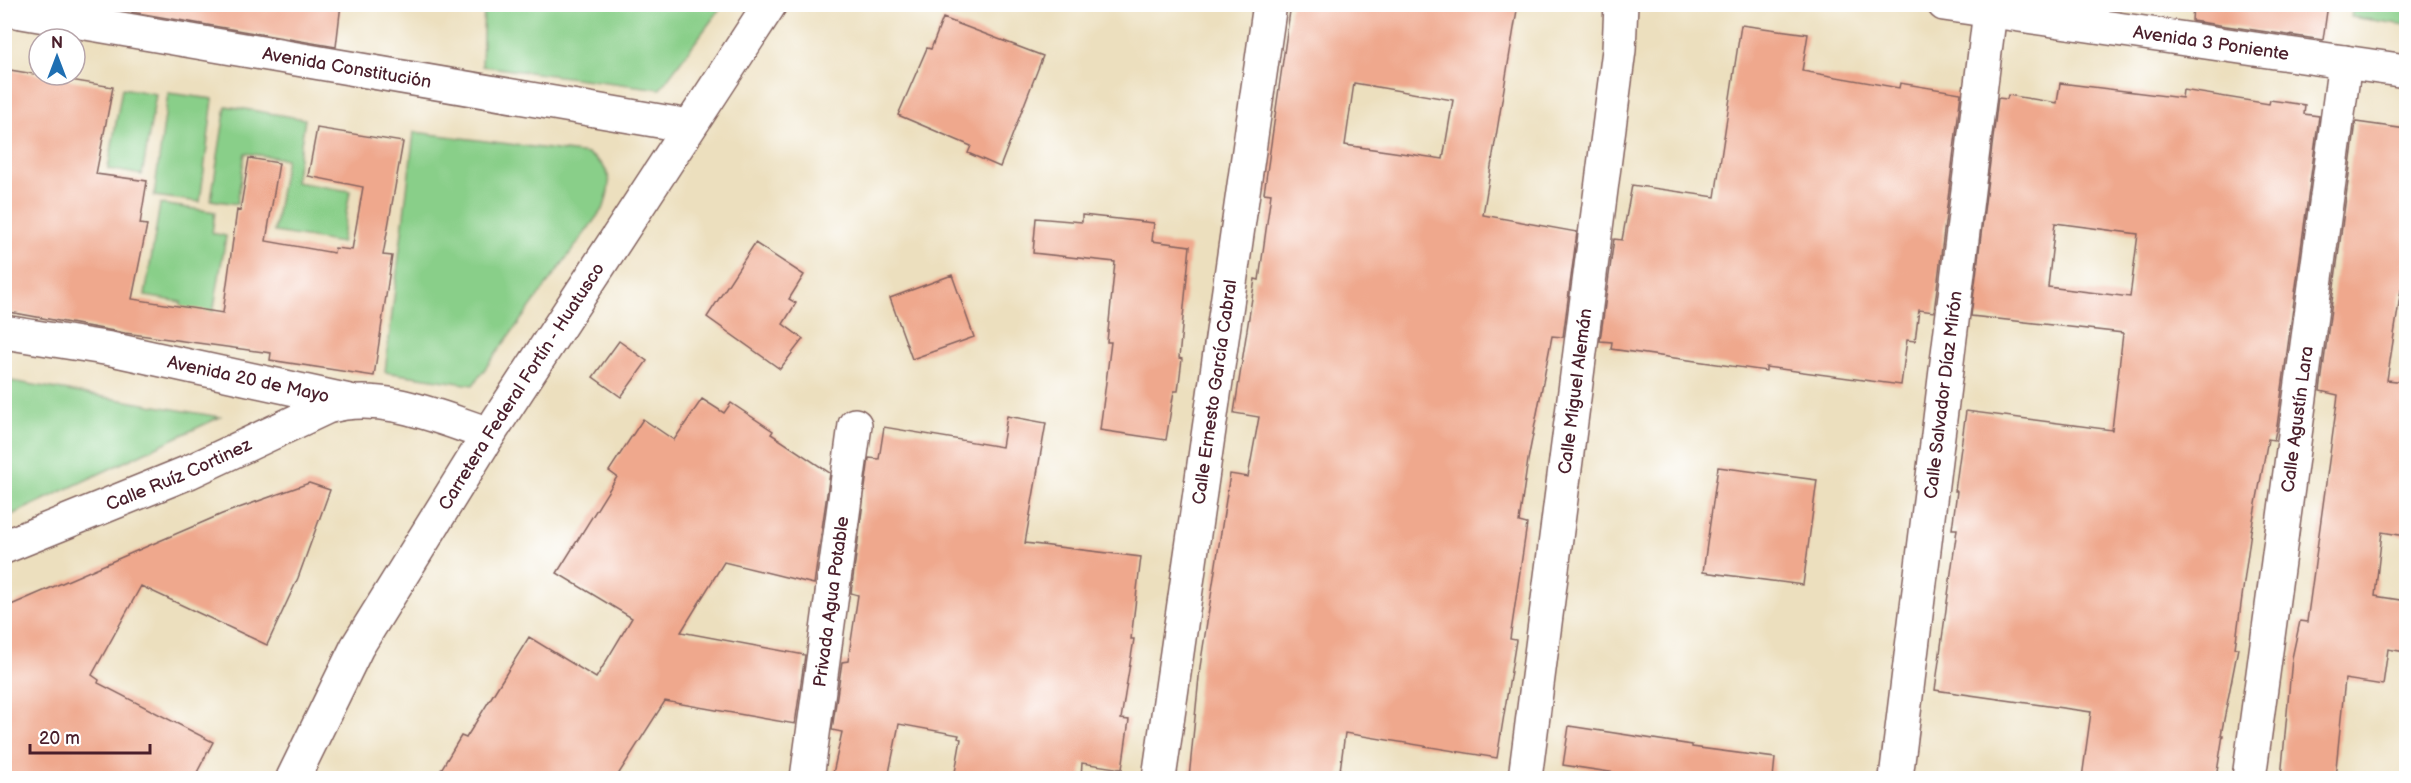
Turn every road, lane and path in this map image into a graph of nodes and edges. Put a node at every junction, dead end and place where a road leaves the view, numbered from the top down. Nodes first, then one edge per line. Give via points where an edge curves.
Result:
1 (770, 4) edge
2 (1270, 4) edge
3 (1621, 4) edge
4 (1944, 4) edge
5 (24, 9) edge
6 (1990, 11) junction
7 (2128, 17) edge
8 (4, 30) edge
9 (2345, 62) junction
10 (2406, 71) edge
11 (689, 126) junction
12 (4, 332) edge
13 (350, 401) junction
14 (855, 424) dead end
15 (489, 434) junction
16 (4, 547) edge
17 (293, 778) edge
18 (807, 778) edge
19 (1159, 778) edge
20 (1525, 778) edge
21 (1896, 778) edge
22 (2249, 778) edge

1 - 11 street, Carretera Federal Fortín - Huatusco
2 - 19 street, Calle Ernesto García Cabral
3 - 20 street, Calle Miguel Alemán via 1619,50
4 - 6 street, Avenida 3 Poniente
5 - 8 street
5 - 11 street, Avenida Constitución
6 - 7 street, Avenida 3 Poniente
6 - 21 street, Calle Salvador Díaz Mirón
7 - 9 street, Avenida 3 Poniente
9 - 10 street, Avenida 3 Poniente
9 - 22 street, Calle Agustín Lara
11 - 15 street, Carretera Federal Fortín - Huatusco
12 - 13 street, Avenida 20 de Mayo via 111,349
13 - 15 street, Avenida 20 de Mayo via 408,407
13 - 16 street, Calle Ruíz Cortinez via 327,407 189,472
14 - 18 street, Privada Agua Potable
15 - 17 street, Carretera Federal Fortín - Huatusco via 357,647

